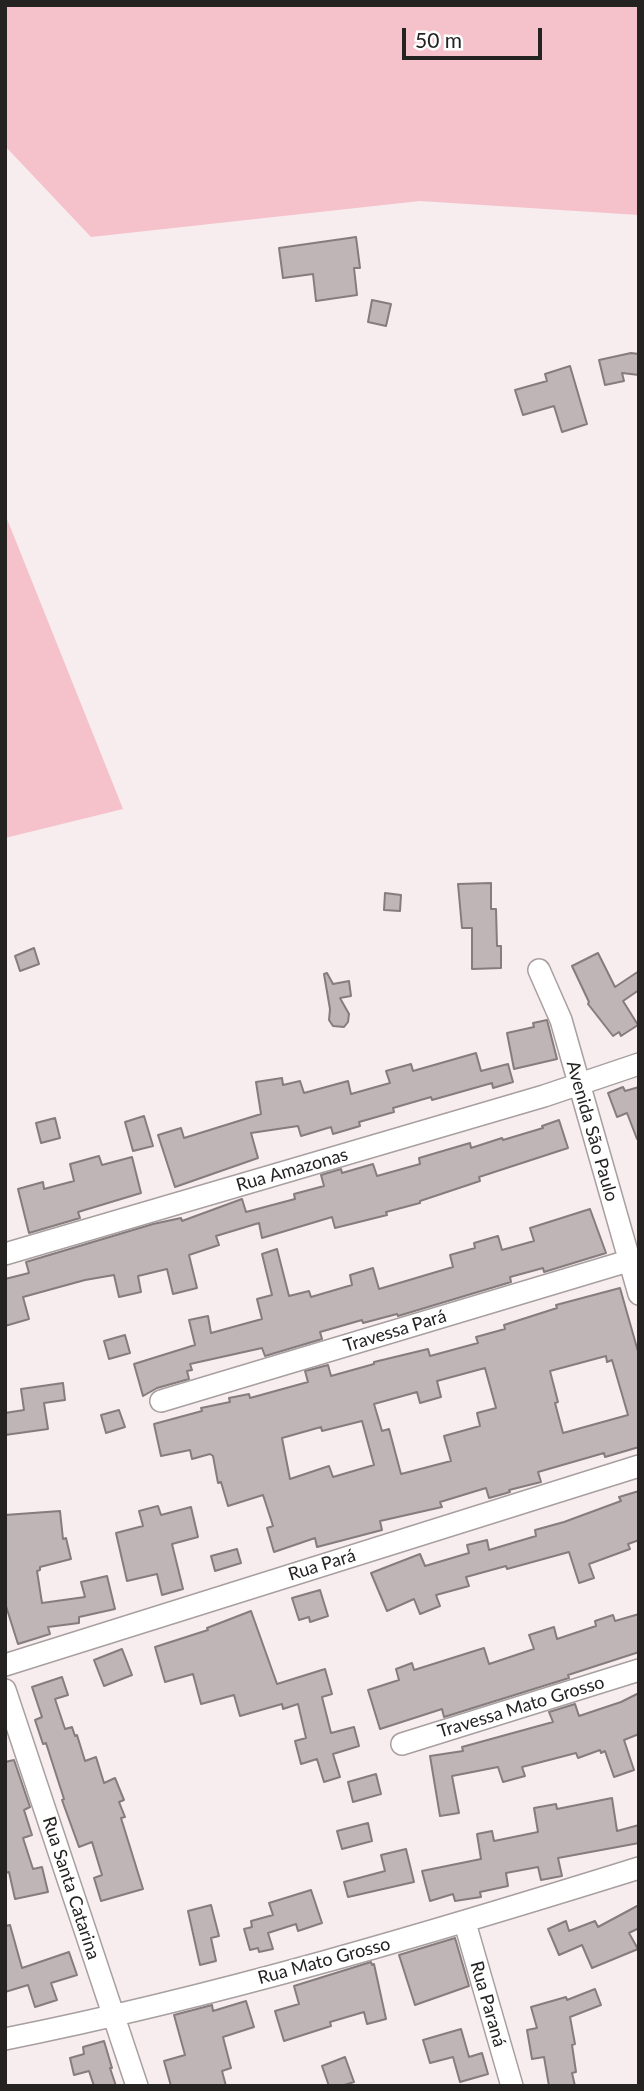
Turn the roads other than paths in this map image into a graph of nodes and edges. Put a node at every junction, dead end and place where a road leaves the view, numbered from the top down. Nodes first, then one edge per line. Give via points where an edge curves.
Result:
1 (539, 970) dead end
2 (639, 1064) edge
3 (578, 1084) junction
4 (5, 1254) edge
5 (628, 1261) junction
6 (639, 1294) edge
7 (161, 1401) dead end
8 (639, 1466) edge
9 (5, 1665) edge
10 (639, 1670) edge
11 (5, 1690) edge
12 (402, 1744) dead end
13 (639, 1868) edge
14 (465, 1923) junction
15 (114, 2017) junction
16 (5, 2039) edge
17 (137, 2086) edge
18 (512, 2086) edge

1 - 3 street, Avenida São Paulo via 561,1020
2 - 3 street, Rua Amazonas
3 - 4 street, Rua Amazonas
3 - 5 street, Avenida São Paulo
5 - 6 street, Avenida São Paulo
5 - 7 street, Travessa Pará
8 - 9 street, Rua Pará
10 - 12 street, Travessa Mato Grosso
11 - 15 street, Rua Santa Catarina
13 - 14 street, Rua Mato Grosso
14 - 15 street, Rua Mato Grosso
14 - 18 street, Rua Paraná
15 - 16 street, Rua Mato Grosso
15 - 17 street, Rua Santa Catarina

